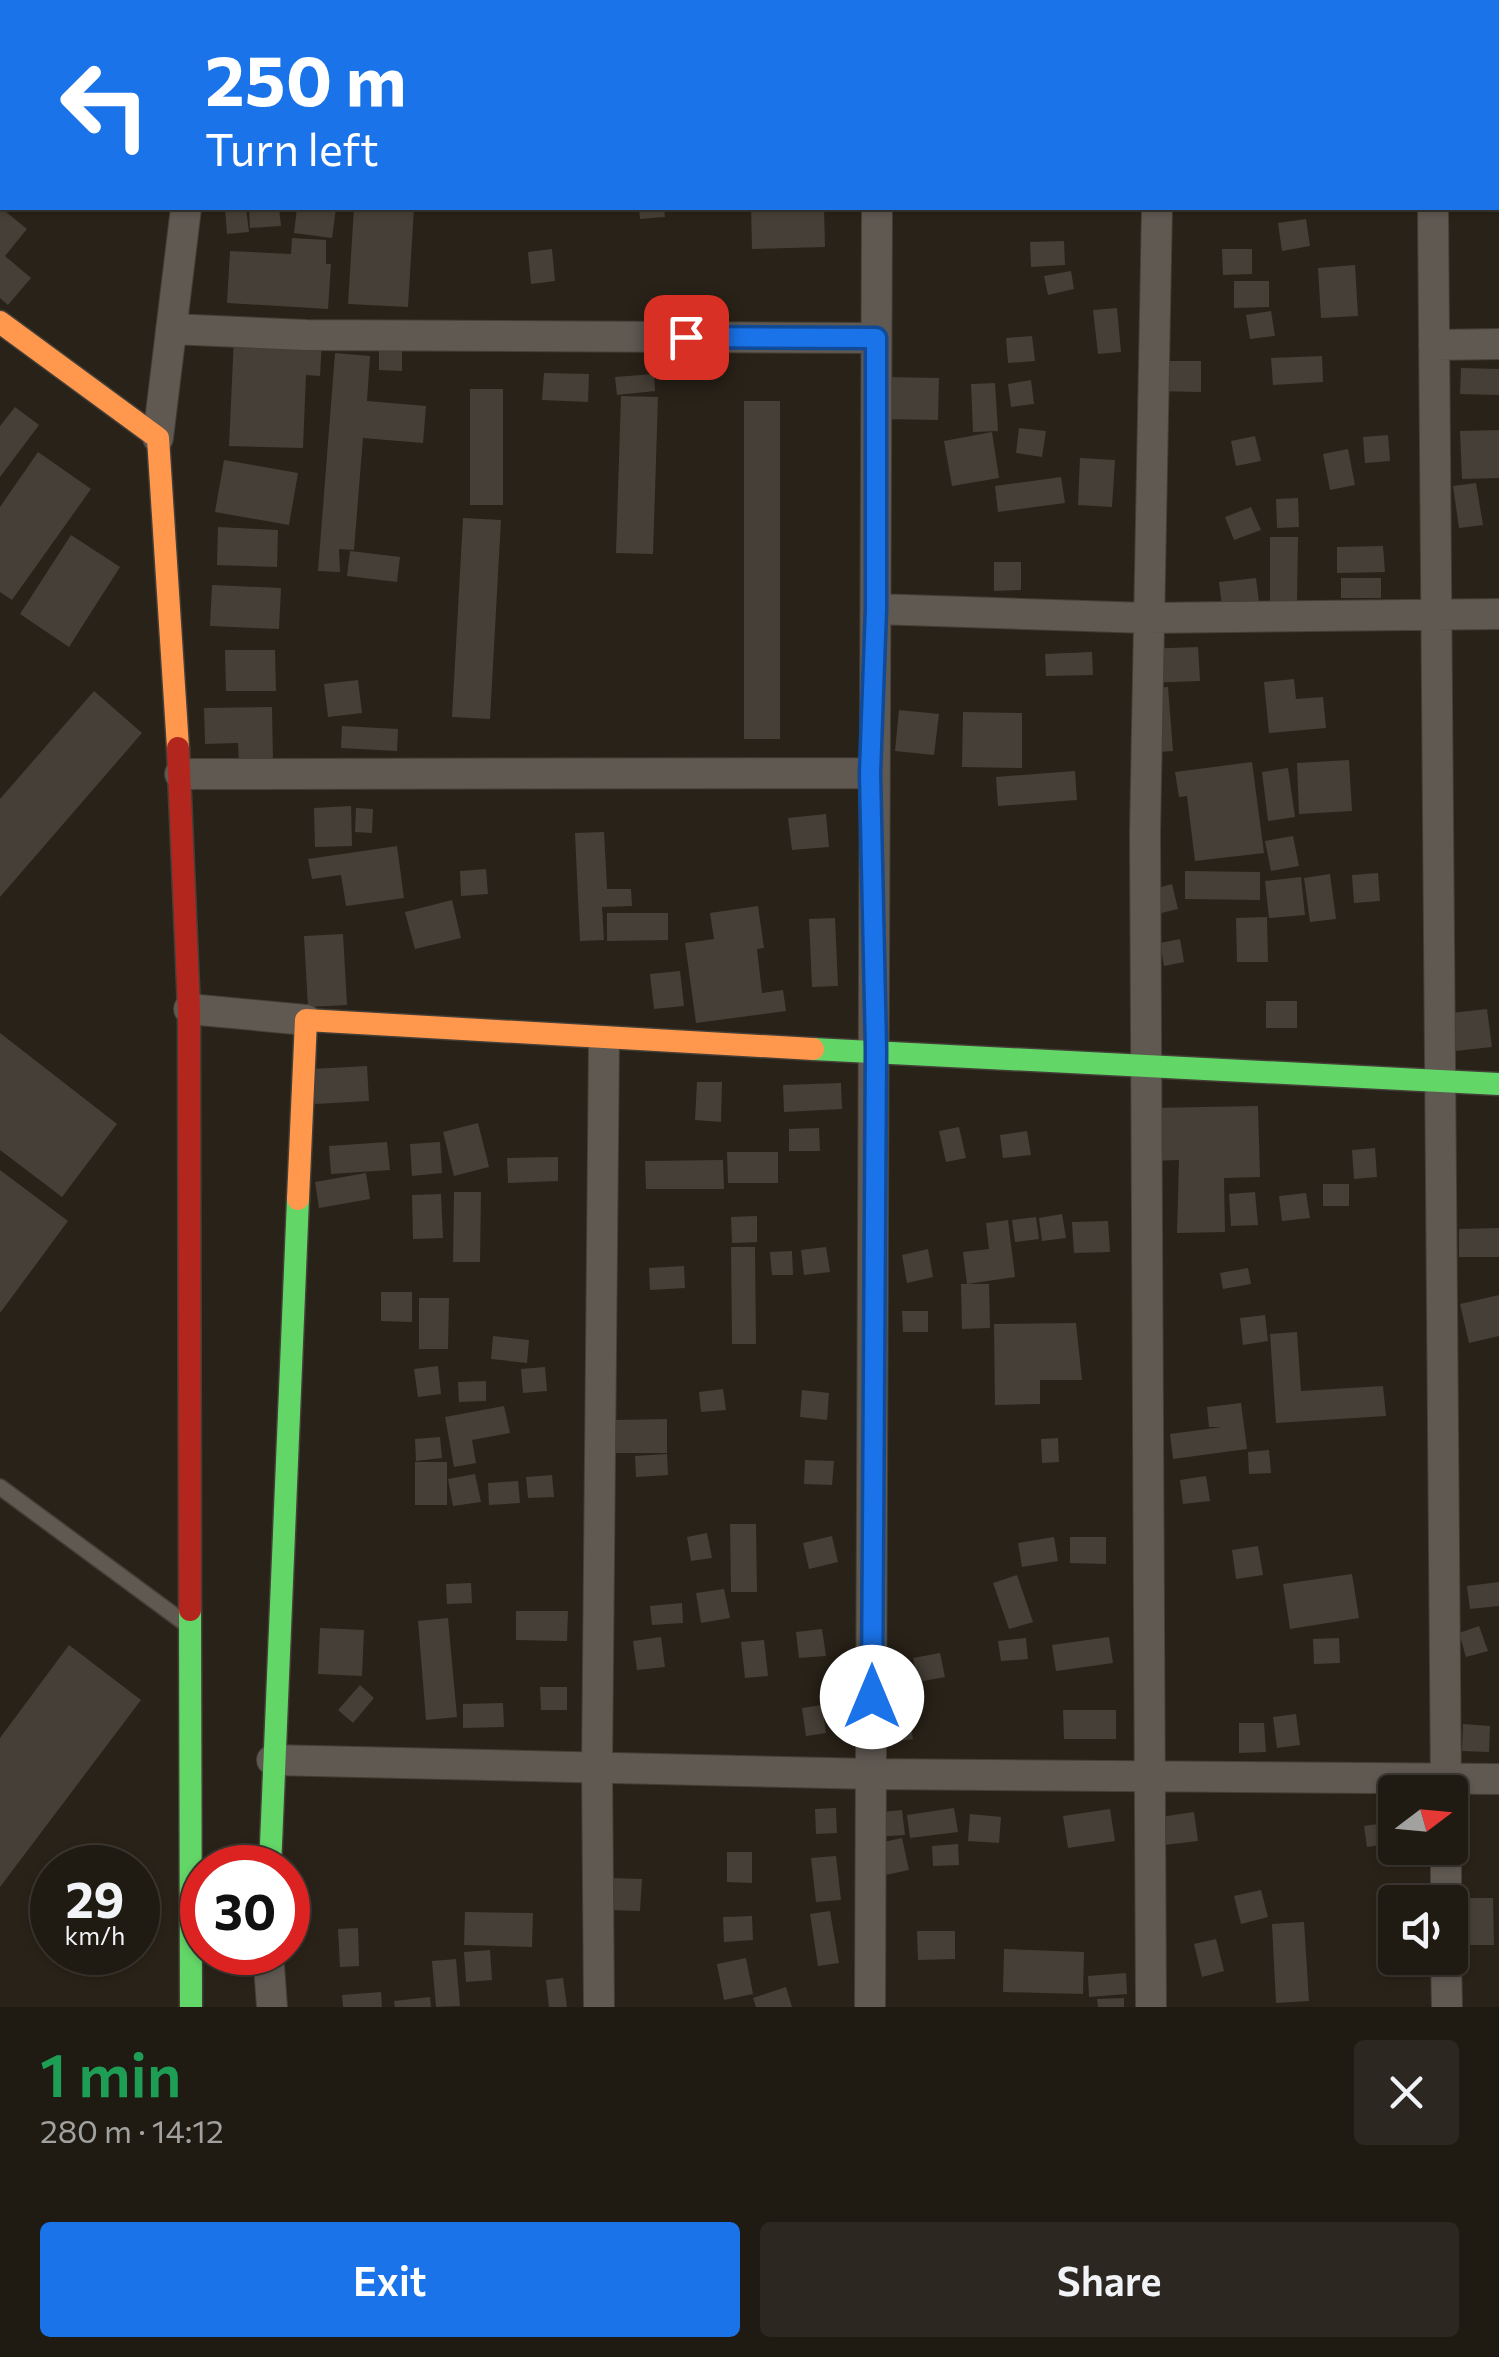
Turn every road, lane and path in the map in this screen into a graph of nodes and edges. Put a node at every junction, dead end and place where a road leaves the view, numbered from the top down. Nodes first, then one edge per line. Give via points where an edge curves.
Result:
1 (186, 210) edge
2 (877, 210) edge
3 (1157, 210) edge
4 (1433, 210) edge
5 (0, 322) edge
6 (171, 328) junction
7 (876, 338) junction
8 (1434, 344) junction
9 (1499, 344) edge
10 (158, 438) junction
11 (876, 609) junction
12 (1439, 612) junction
13 (1499, 614) edge
14 (1147, 618) junction
15 (870, 773) junction
16 (180, 774) junction
17 (189, 1009) junction
18 (306, 1020) junction
19 (604, 1041) junction
20 (876, 1049) junction
21 (1144, 1066) junction
22 (1442, 1081) junction
23 (1499, 1084) edge
24 (0, 1486) edge
25 (190, 1627) junction
26 (272, 1760) junction
27 (596, 1768) junction
28 (872, 1774) junction
29 (1446, 1775) edge
30 (1149, 1777) junction
31 (1499, 1778) edge
32 (1468, 1783) edge
33 (1378, 1784) edge
34 (270, 1845) edge
35 (270, 1975) edge
36 (1446, 1975) edge
37 (191, 2007) edge
38 (272, 2007) edge
39 (599, 2007) edge
40 (870, 2007) edge
41 (1151, 2007) edge
42 (1447, 2007) edge

1 - 6 street
2 - 7 street
3 - 14 street
4 - 8 street
5 - 10 street
6 - 7 street via 306,335
6 - 10 street
7 - 11 street
8 - 9 street
8 - 12 street
10 - 16 street
11 - 14 street
11 - 15 street
12 - 13 street
12 - 14 street
12 - 22 street
14 - 21 street
15 - 16 street
15 - 20 street
16 - 17 street
17 - 18 street
17 - 25 street
18 - 19 street
18 - 26 street
19 - 20 street
19 - 27 street
20 - 21 street
20 - 28 street
21 - 22 street
21 - 30 street
22 - 23 street
22 - 29 street
24 - 25 lane
25 - 37 street
26 - 27 street
26 - 34 street
27 - 28 street
27 - 39 street
28 - 30 street
28 - 40 street
30 - 33 street
30 - 41 street
31 - 32 street
35 - 38 street
36 - 42 street

